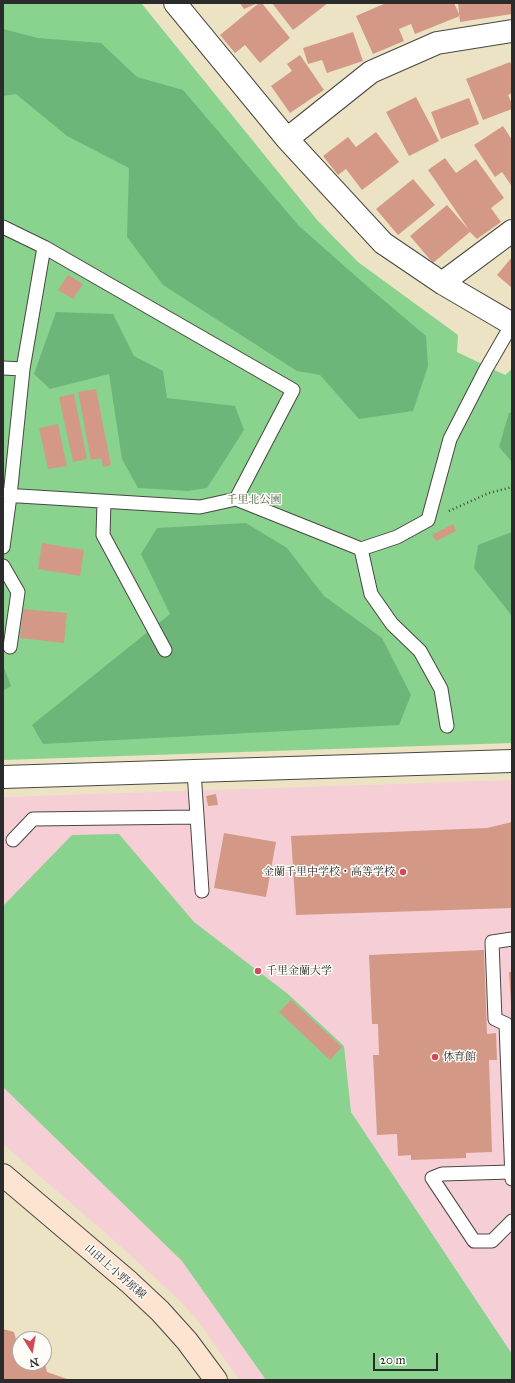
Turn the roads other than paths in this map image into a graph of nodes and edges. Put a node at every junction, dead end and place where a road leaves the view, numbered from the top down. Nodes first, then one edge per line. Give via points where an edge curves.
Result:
1 (184, 6) edge
2 (512, 31) edge
3 (287, 139) junction
4 (3, 227) edge
5 (512, 232) edge
6 (44, 247) junction
7 (442, 283) junction
8 (512, 324) edge
9 (3, 368) edge
10 (23, 369) junction
11 (6, 495) edge
12 (236, 499) junction
13 (104, 502) junction
14 (3, 547) edge
15 (361, 549) junction
16 (3, 566) edge
17 (10, 647) dead end
18 (165, 650) dead end
19 (447, 726) dead end
20 (512, 760) edge
21 (194, 771) junction
22 (3, 777) edge
23 (197, 817) junction
24 (13, 840) dead end
25 (202, 891) dead end
26 (512, 939) edge
27 (3, 1175) edge
28 (512, 1175) edge
29 (512, 1221) edge
30 (216, 1380) edge

1 - 3 street
2 - 3 street via 437,43 371,72
3 - 7 street via 383,243
4 - 6 lane
5 - 7 street
6 - 10 lane
6 - 12 lane via 293,390
7 - 8 street
8 - 15 lane via 450,439 428,520 397,537
9 - 10 lane
10 - 11 lane
11 - 13 lane
11 - 14 lane
12 - 13 lane via 200,507
12 - 15 lane
13 - 18 lane via 103,534
15 - 19 lane via 370,594 392,624 420,651 441,689
16 - 17 lane via 18,592
20 - 21 street
21 - 22 street
21 - 23 lane
23 - 24 lane via 33,819
23 - 25 lane
26 - 28 lane via 492,942 495,1019 506,1024
27 - 30 main road, 山田上小野原線 via 160,1311 187,1341
28 - 29 lane via 442,1174 432,1178 474,1241 492,1241

